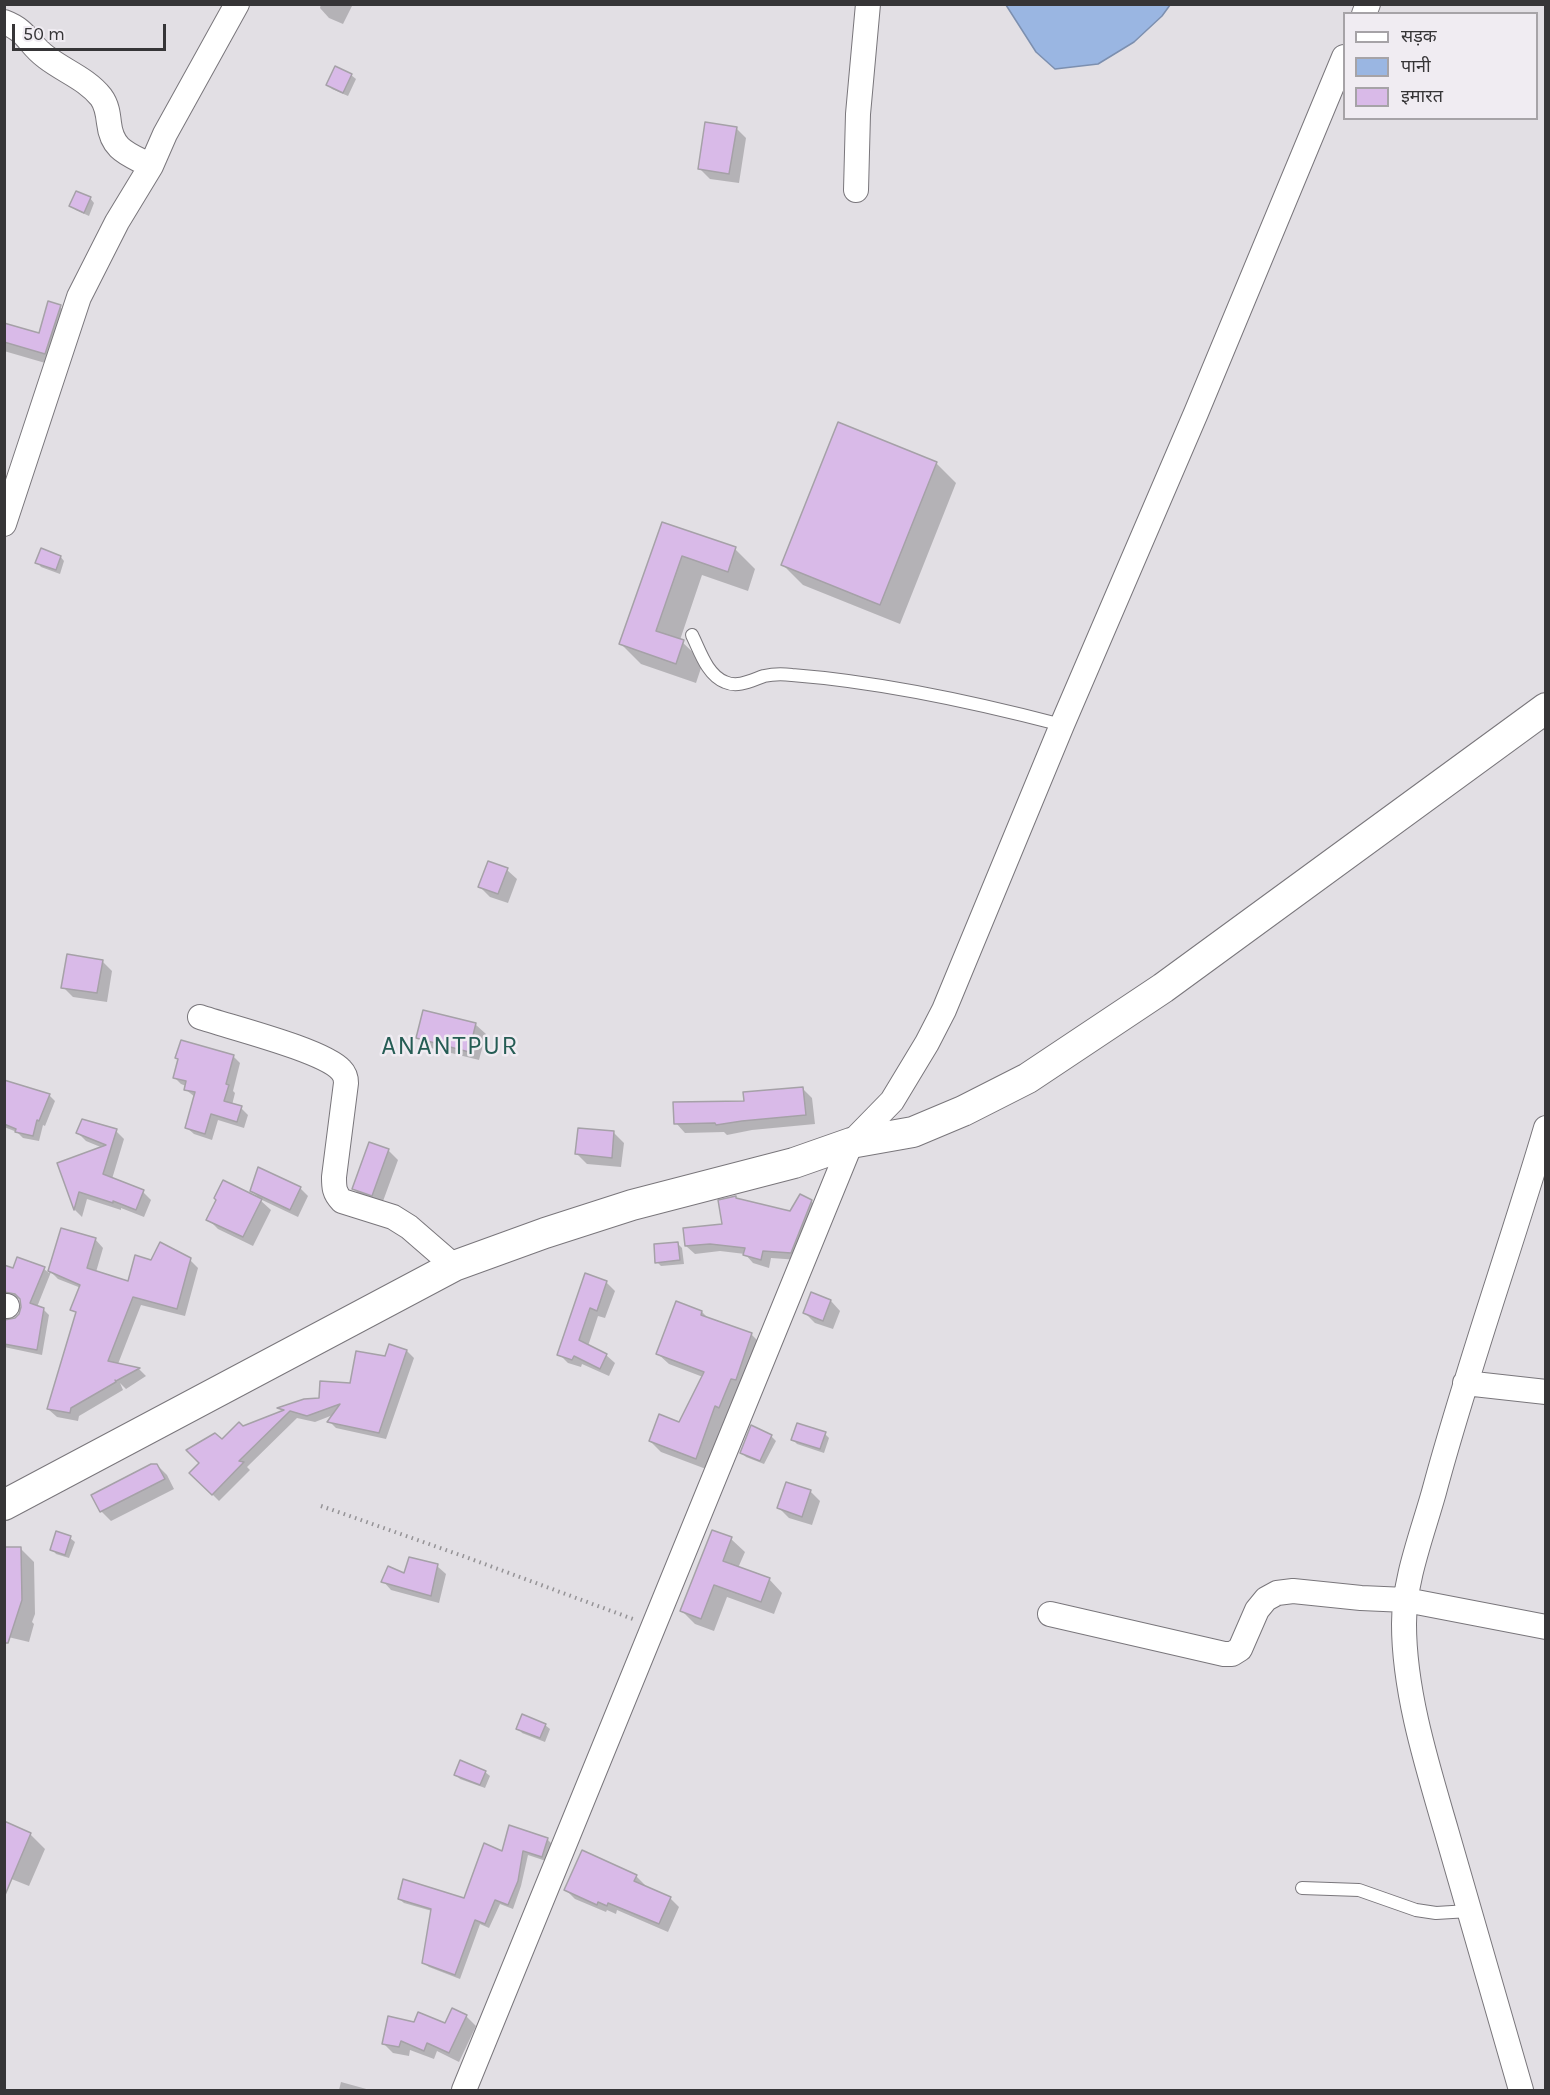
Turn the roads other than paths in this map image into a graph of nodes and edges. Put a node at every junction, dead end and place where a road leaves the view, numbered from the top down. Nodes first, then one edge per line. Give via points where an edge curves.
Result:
1 (237, 4) edge
2 (868, 4) edge
3 (4, 22) edge
4 (1343, 59) edge
5 (151, 166) junction
6 (856, 190) dead end
7 (4, 524) edge
8 (692, 635) dead end
9 (1545, 708) edge
10 (1062, 725) junction
11 (200, 1017) dead end
12 (1545, 1128) edge
13 (850, 1143) junction
14 (454, 1266) junction
15 (1465, 1383) junction
16 (1545, 1392) edge
17 (4, 1505) edge
18 (1406, 1600) junction
19 (1050, 1614) dead end
20 (1545, 1627) edge
21 (1302, 1888) dead end
22 (1469, 1911) junction
23 (464, 2091) edge
24 (1521, 2091) edge

1 - 5 street
2 - 6 street
3 - 5 street via 18,28 44,56 94,89 108,111 114,143
4 - 10 street
5 - 7 street via 79,297
8 - 10 lane via 705,662 727,684 782,674 818,677 997,708
9 - 13 street via 1163,988 1028,1078 913,1132
10 - 13 street via 944,1010 892,1101
11 - 14 street via 315,1054 341,1069 346,1083 334,1177 337,1196 342,1201 393,1216
12 - 15 street
13 - 14 street via 794,1163 632,1205
13 - 23 street
14 - 17 street
15 - 16 street
15 - 18 street
18 - 19 street via 1277,1593 1257,1610 1240,1649 1232,1654
18 - 20 street
18 - 22 street via 1404,1624 1410,1687
21 - 22 lane via 1359,1890 1397,1905 1436,1913
22 - 24 street

